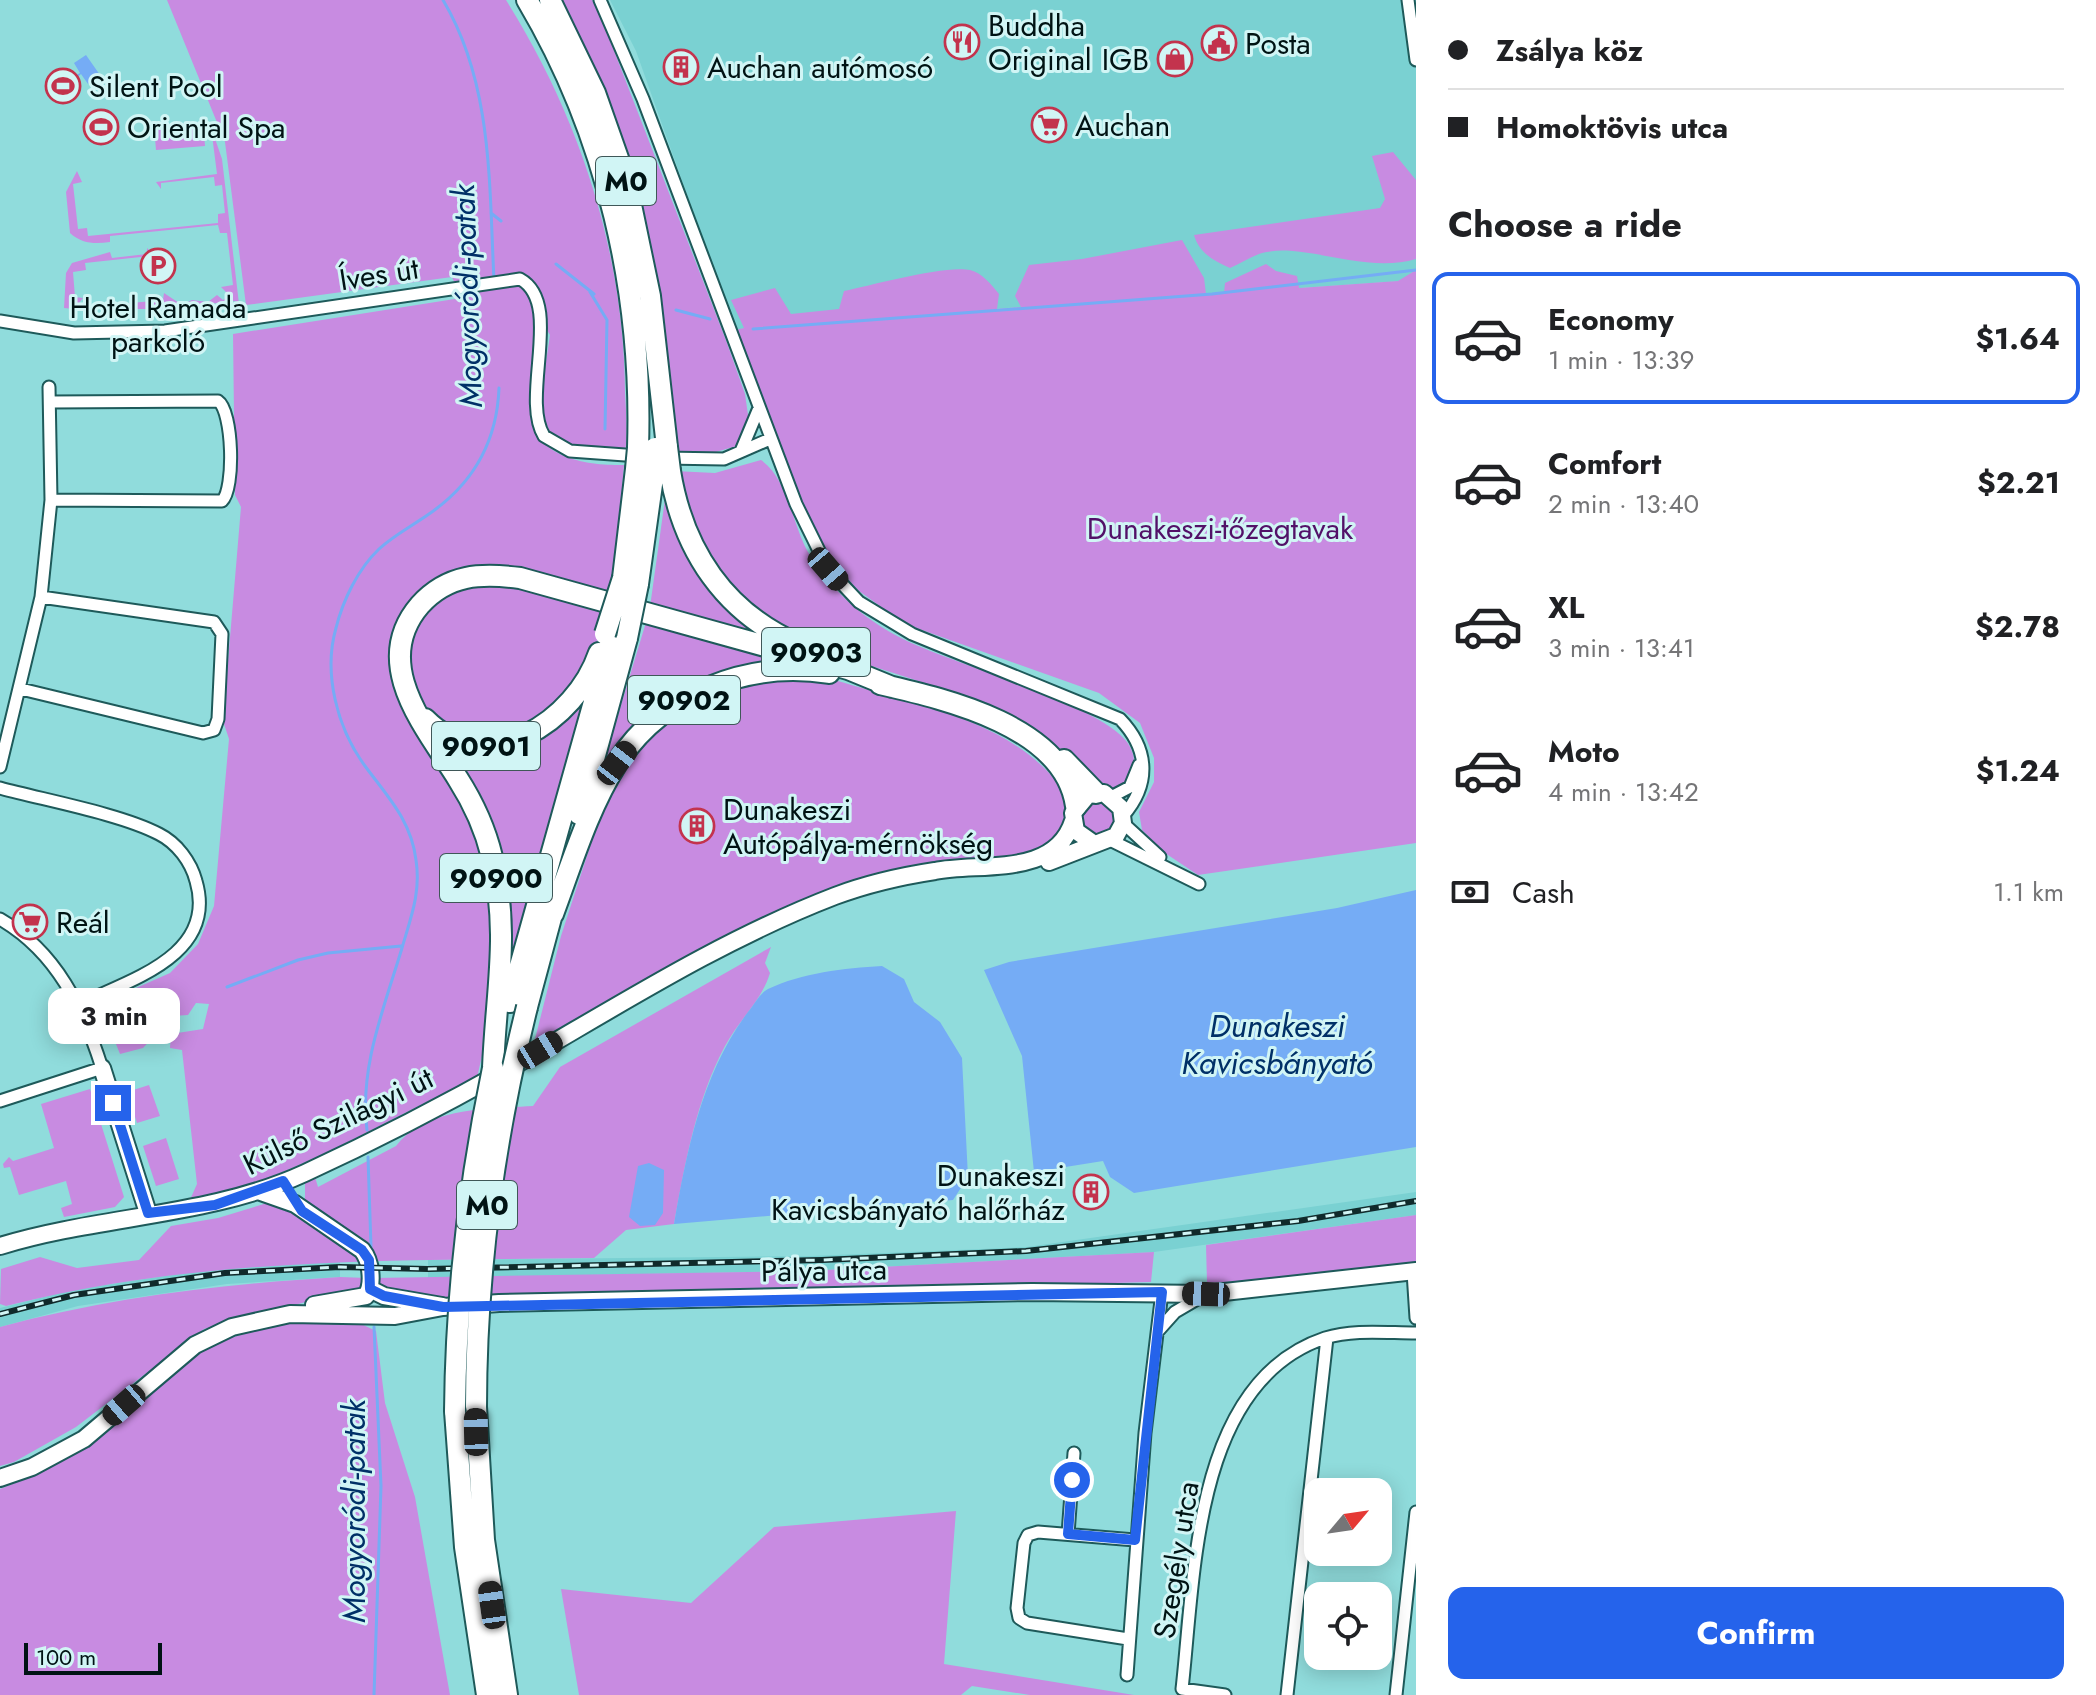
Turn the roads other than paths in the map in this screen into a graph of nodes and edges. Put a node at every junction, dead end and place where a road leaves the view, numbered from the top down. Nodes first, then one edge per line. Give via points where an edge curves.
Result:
1 (527, 0) edge
2 (550, 0) edge
3 (600, 0) edge
4 (1408, 0) edge
5 (1416, 60) edge
6 (0, 321) edge
7 (49, 387) dead end
8 (51, 402) junction
9 (759, 407) junction
10 (770, 439) junction
11 (741, 451) junction
12 (649, 458) junction
13 (51, 500) junction
14 (631, 581) joint
15 (41, 597) junction
16 (615, 636) junction
17 (403, 681) junction
18 (890, 681) junction
19 (21, 689) junction
20 (1141, 756) junction
21 (0, 767) edge
22 (0, 788) edge
23 (1103, 795) junction
24 (1074, 814) junction
25 (1123, 819) junction
26 (1110, 840) junction
27 (1093, 843) junction
28 (1185, 878) junction
29 (893, 880) junction
30 (1199, 884) dead end
31 (553, 914) junction
32 (0, 919) edge
33 (78, 1005) junction
34 (511, 1010) junction
35 (102, 1068) junction
36 (0, 1101) edge
37 (303, 1174) junction
38 (283, 1181) junction
39 (258, 1191) junction
40 (300, 1210) junction
41 (148, 1213) junction
42 (0, 1246) edge
43 (1414, 1271) edge
44 (370, 1289) junction
45 (1162, 1292) junction
46 (1206, 1294) junction
47 (443, 1307) junction
48 (290, 1314) junction
49 (1166, 1314) junction
50 (1416, 1318) edge
51 (1416, 1333) edge
52 (1327, 1338) junction
53 (466, 1409) junction
54 (1074, 1453) dead end
55 (0, 1478) edge
56 (1416, 1512) edge
57 (1068, 1534) junction
58 (1135, 1540) junction
59 (1411, 1604) edge
60 (1128, 1639) junction
61 (1127, 1675) dead end
62 (487, 1695) edge
63 (507, 1695) edge
64 (1225, 1695) edge
65 (1287, 1695) edge
66 (1396, 1695) edge

1 - 12 highway, M0 via 579,105 608,189 622,247
2 - 12 highway, M0 via 595,93 626,181 650,296 658,374
3 - 9 street via 639,88
4 - 5 street
6 - 12 street, Íves út via 74,333 141,333 509,278 527,283 540,324 534,408 544,436 570,451
7 - 8 street
8 - 13 street
8 - 13 street via 218,401 228,413 230,452 229,492 215,503
9 - 10 street
9 - 11 street
10 - 11 street
10 - 20 street via 815,548 859,602 912,634 1120,719 1137,740
11 - 12 street via 714,460
12 - 14 highway, M0
12 - 18 highway, 90903 via 677,507 692,548 729,599 770,631
13 - 15 street
14 - 16 highway, 90901, bridge
15 - 19 street
15 - 19 street via 219,625 218,719 214,730 203,733
16 - 17 highway, 90901 via 564,709 529,734 499,745 472,745 437,730 415,706
16 - 31 highway, M0
16 - 34 highway, M0
17 - 18 highway via 401,656 412,616 439,588 461,577 486,575 520,578
17 - 34 highway, 90900 via 414,714 486,833
18 - 23 highway via 964,697 991,710 1048,745
18 - 24 highway via 1012,727 1065,773
18 - 31 highway, 90902 via 771,671 718,683 669,709 617,763 585,827
19 - 21 street
20 - 23 street via 1130,787
20 - 25 street via 1143,782
22 - 33 street via 148,828 175,845 192,869 198,915 181,949 156,969
23 - 24 street
23 - 25 street
24 - 27 street via 1076,831
24 - 29 street via 1059,847 1037,859
25 - 26 street
25 - 28 street
26 - 27 street
26 - 28 street
27 - 29 street via 1016,872
28 - 30 street
29 - 37 street, Külső Szilágyi út via 821,901 708,954 465,1091
31 - 34 highway, M0
32 - 33 street via 38,947
33 - 35 street
34 - 53 highway, M0, bridge via 505,1099 487,1205
34 - 53 highway, M0, bridge via 474,1158 463,1240
35 - 36 street
35 - 41 street
37 - 38 street, Külső Szilágyi út
37 - 40 street
38 - 39 street, Külső Szilágyi út
38 - 40 street
39 - 40 street
39 - 41 street, Külső Szilágyi út via 215,1205
40 - 44 street via 366,1255
41 - 42 street, Külső Szilágyi út
43 - 46 street, Pálya utca
43 - 50 street
44 - 47 street
44 - 48 street via 350,1301
45 - 46 street, Pálya utca
45 - 47 street, Pálya utca
45 - 49 street
46 - 49 street, Pálya utca
47 - 48 street via 387,1316
48 - 55 street via 232,1327 195,1345 84,1439
49 - 58 street via 1158,1331
51 - 52 street, Szegély utca via 1356,1332
52 - 64 street, Szegély utca via 1293,1352 1249,1392 1220,1454 1203,1508 1182,1689
52 - 65 street
53 - 62 highway, M0 via 465,1547
53 - 63 highway, M0
54 - 57 street
56 - 59 street
57 - 58 street
57 - 60 street via 1028,1535 1019,1618
58 - 60 street
59 - 66 street
60 - 61 street

